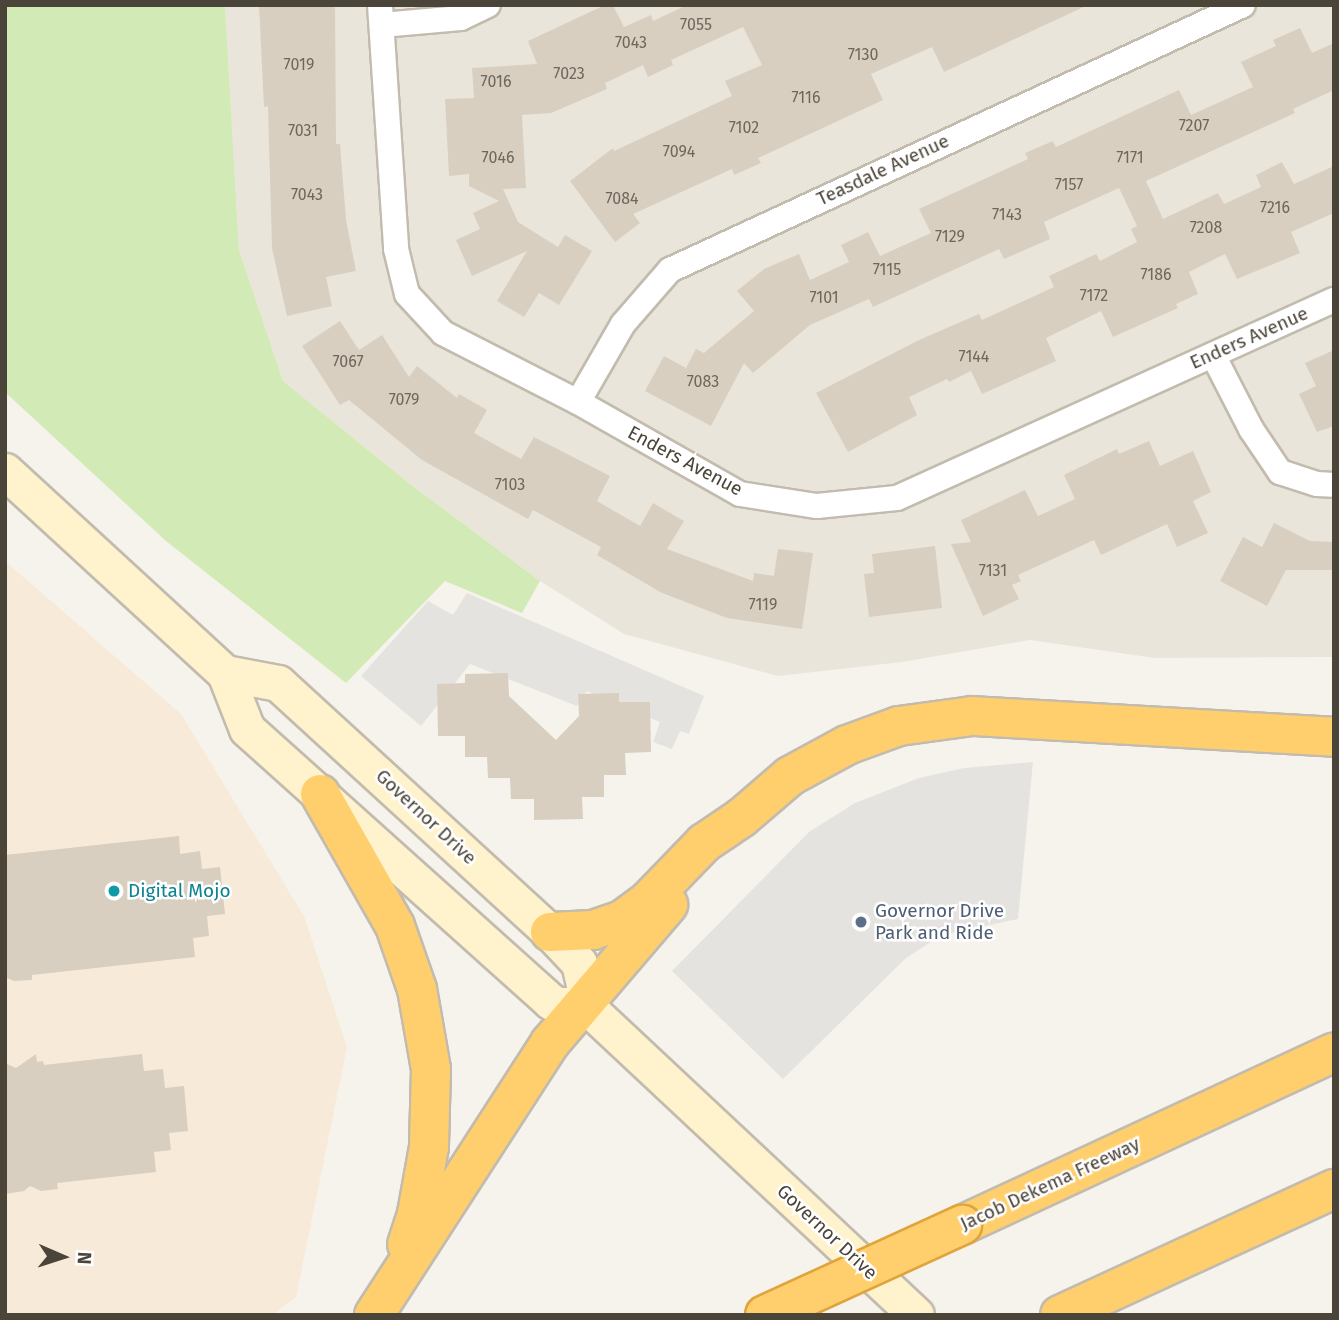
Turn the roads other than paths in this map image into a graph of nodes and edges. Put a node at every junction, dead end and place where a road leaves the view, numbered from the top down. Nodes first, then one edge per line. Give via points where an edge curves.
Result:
1 (488, 5) edge
2 (1243, 5) edge
3 (381, 15) edge
4 (1334, 300) edge
5 (1213, 355) junction
6 (578, 402) junction
7 (5, 471) edge
8 (1334, 485) edge
9 (225, 673) junction
10 (1334, 737) edge
11 (320, 794) junction
12 (741, 818) junction
13 (550, 932) junction
14 (585, 1005) junction
15 (1334, 1052) edge
16 (1334, 1189) edge
17 (382, 1305) edge
18 (765, 1315) edge
19 (916, 1315) edge
20 (1060, 1315) edge

1 - 3 street via 461,18
2 - 6 street, Teasdale Avenue via 670,270 623,324
3 - 6 street, Enders Avenue via 396,249 407,294 443,333
4 - 5 street, Enders Avenue
5 - 6 street, Enders Avenue via 897,498 817,506 740,494
5 - 8 street via 1251,429 1280,472
7 - 9 main road
9 - 11 main road via 247,729
9 - 13 main road, Governor Drive via 278,683
10 - 12 highway via 972,716 899,726 847,745 790,775
11 - 14 main road via 550,1001
11 - 17 highway via 395,926 417,989 431,1069 429,1147 417,1214
12 - 13 highway via 704,843 648,901 622,920 593,930
12 - 14 highway
13 - 14 main road, Governor Drive via 579,963
14 - 17 highway via 550,1043
14 - 19 main road, Governor Drive
15 - 18 highway, Jacob Dekema Freeway, bridge
16 - 20 highway

